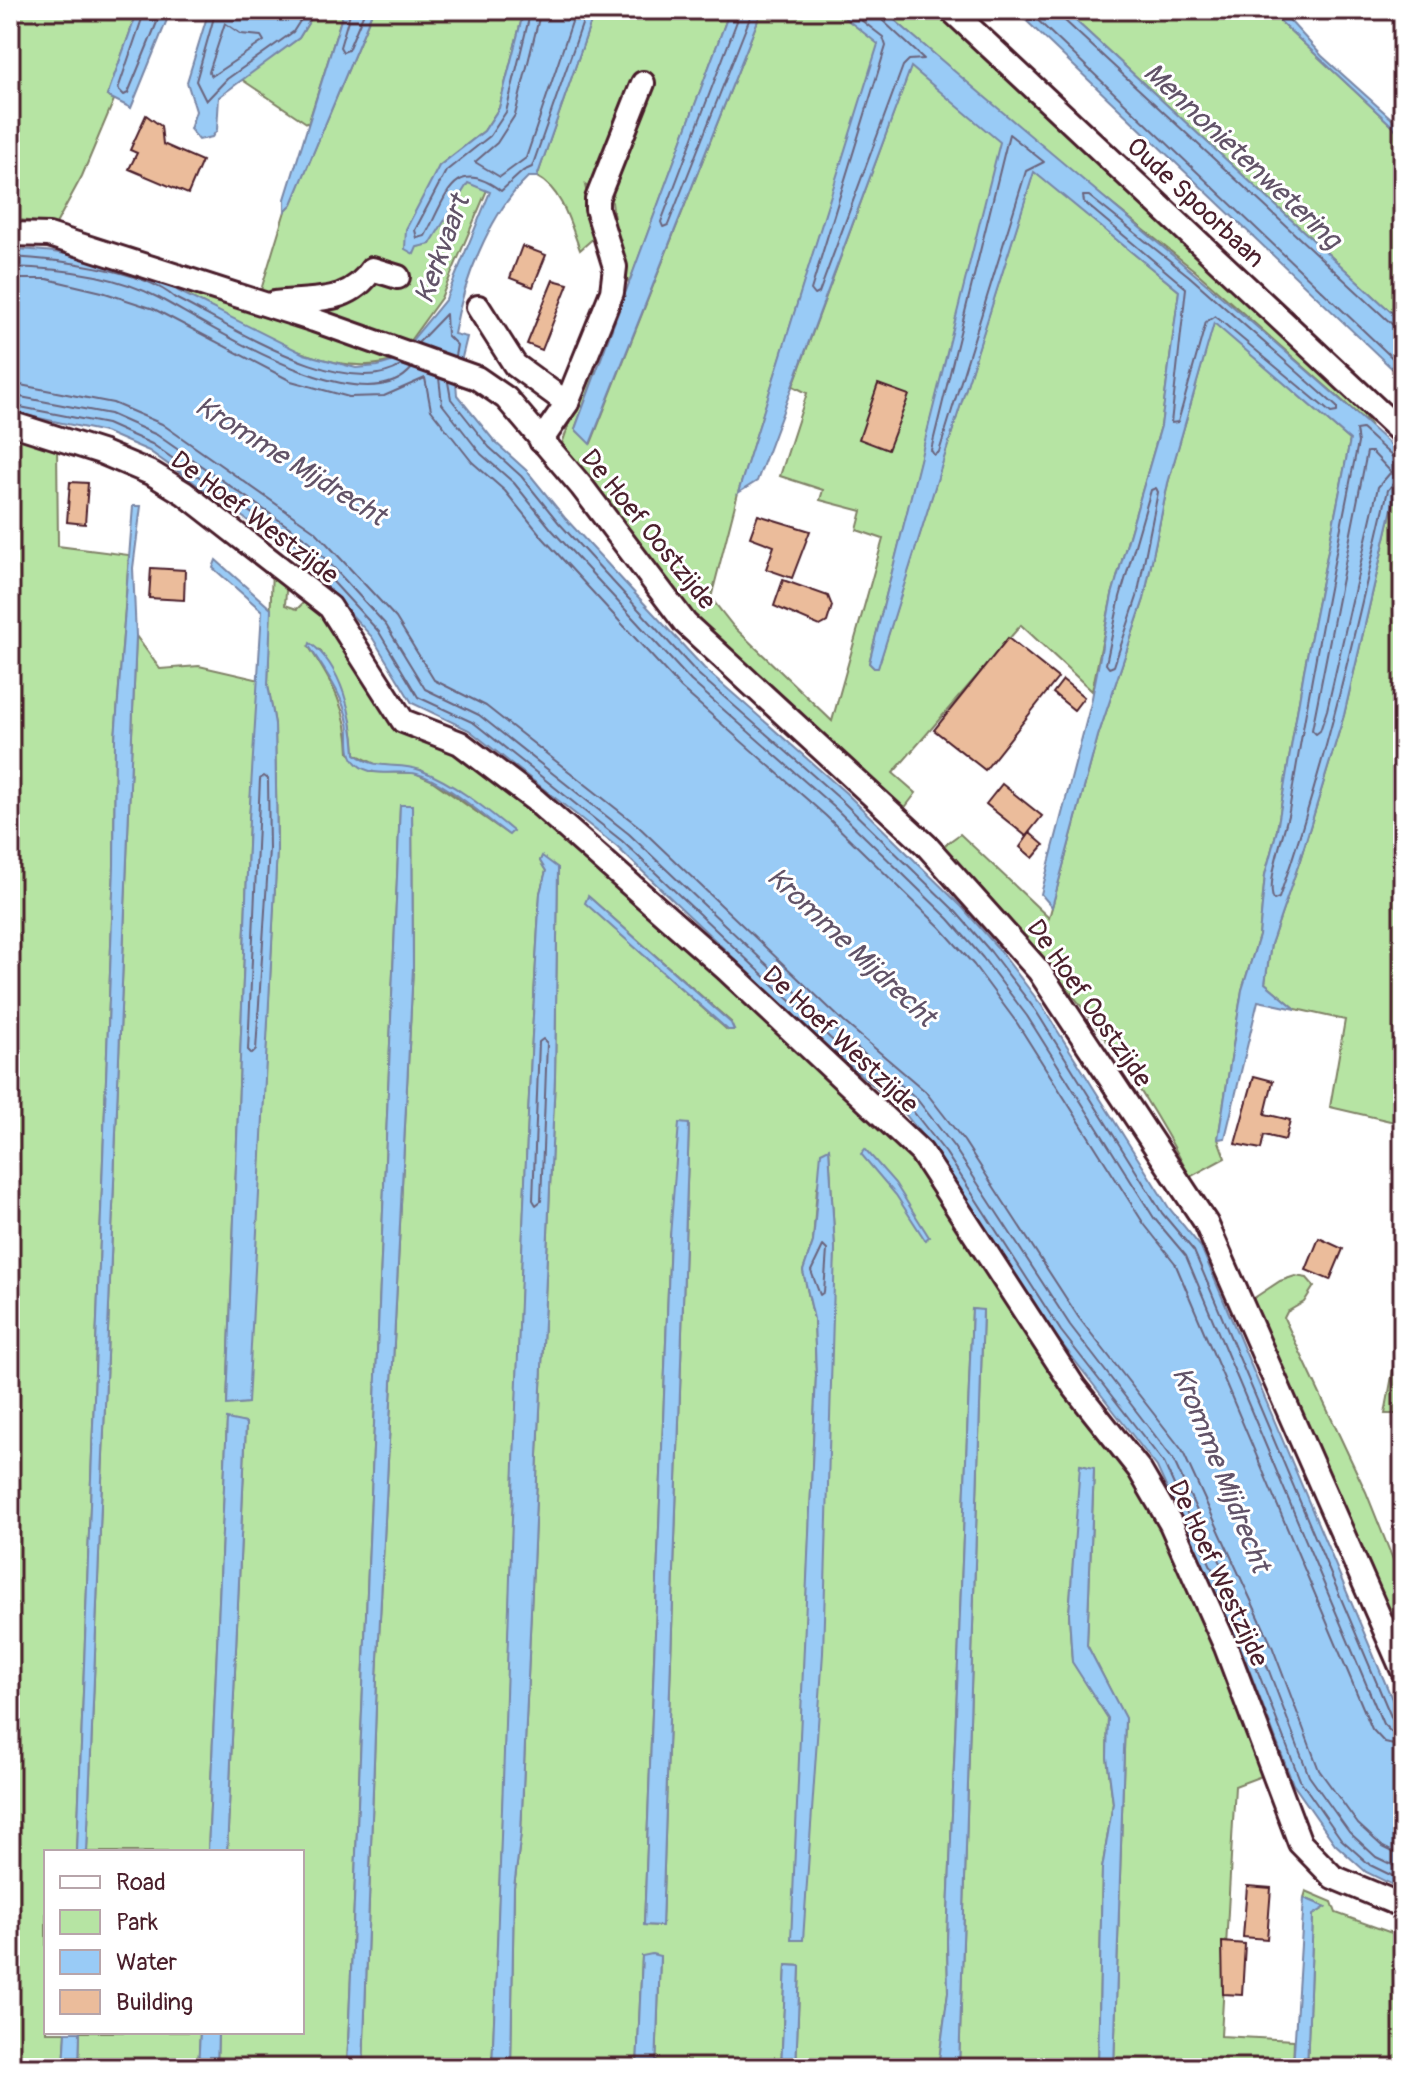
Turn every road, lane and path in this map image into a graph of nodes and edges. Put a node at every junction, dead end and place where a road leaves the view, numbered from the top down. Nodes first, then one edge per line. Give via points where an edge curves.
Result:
1 (951, 10) edge
2 (643, 83) dead end
3 (10, 234) edge
4 (398, 277) dead end
5 (266, 304) junction
6 (478, 307) dead end
7 (567, 403) junction
8 (10, 423) edge
9 (1403, 434) edge
10 (541, 441) junction
11 (1403, 1671) edge
12 (1403, 1906) edge

1 - 9 street, Oude Spoorbaan
2 - 7 street via 597,199 615,267 612,292
3 - 5 street via 49,235
4 - 5 street via 372,269 361,287 344,296
5 - 10 street via 477,378 506,398
6 - 7 street via 515,365
7 - 10 street
8 - 12 street, De Hoef Westzijde via 153,474 330,607 403,721 460,743 535,800 921,1152 1074,1387 1139,1469 1171,1524 1226,1647 1300,1843 1333,1877
10 - 11 street, De Hoef Oostzijde via 685,623 926,845 1039,971 1206,1223

